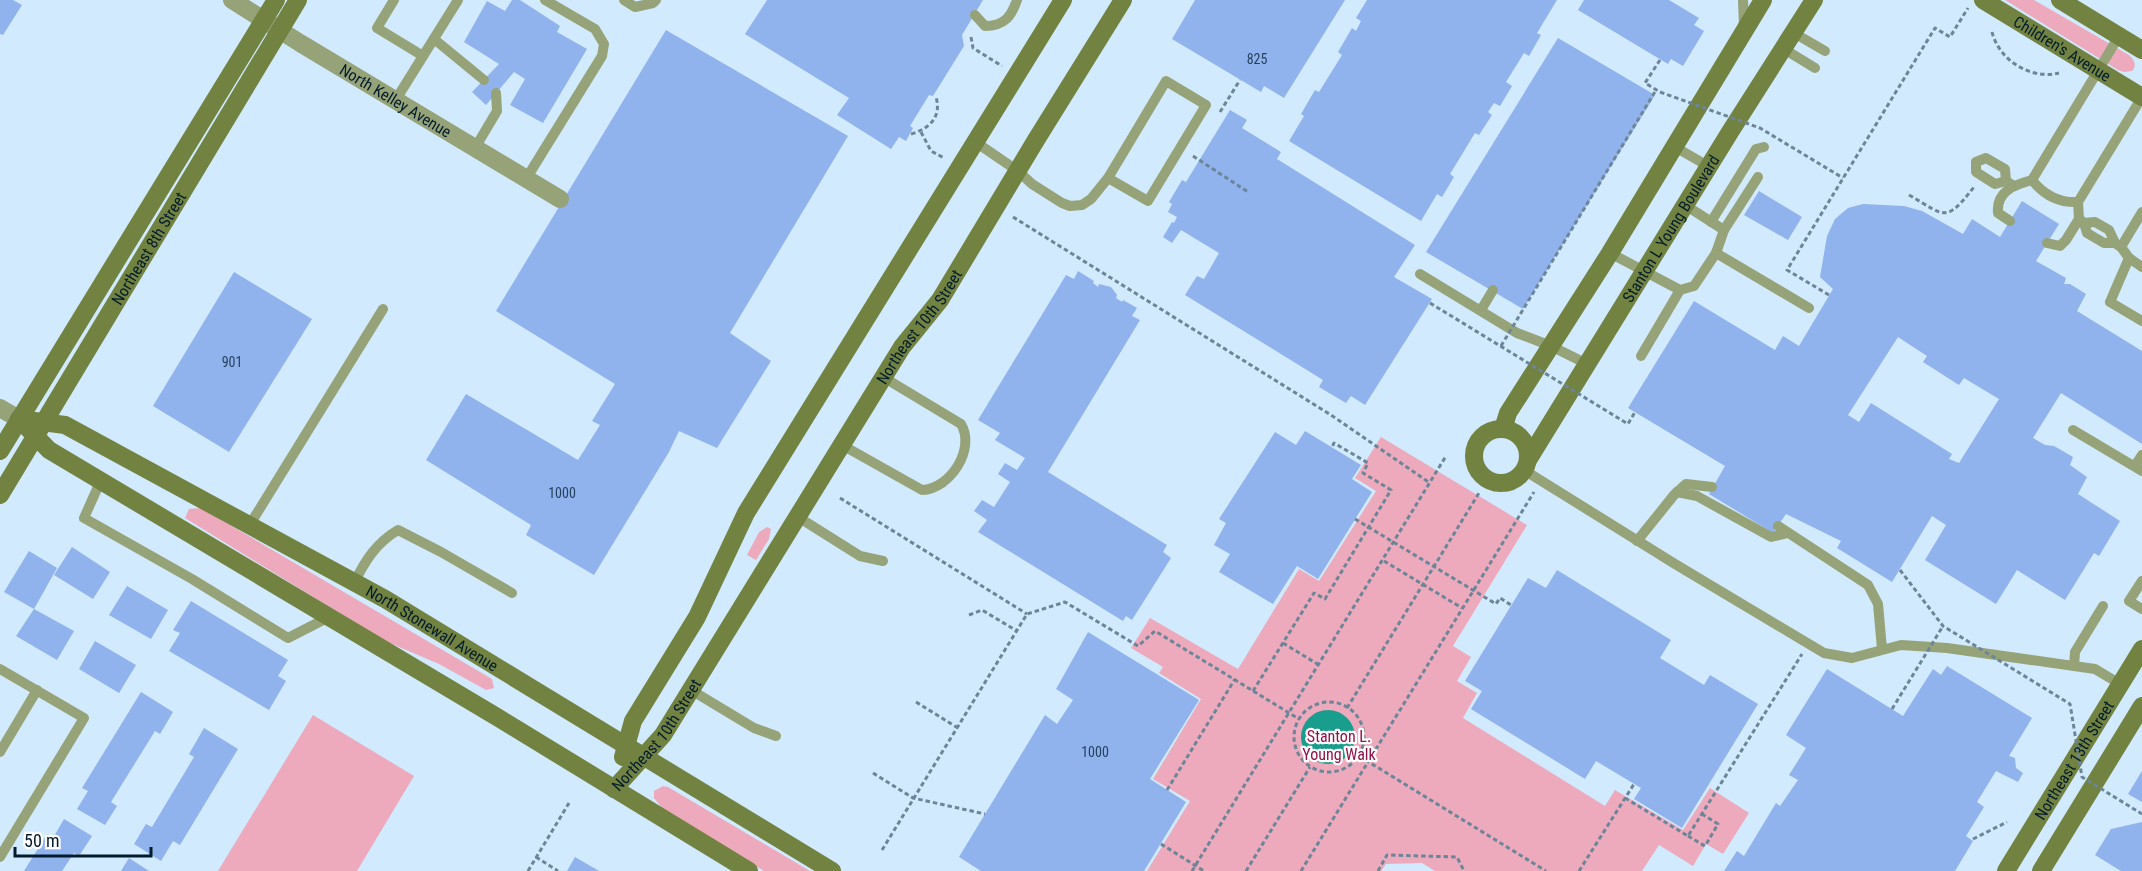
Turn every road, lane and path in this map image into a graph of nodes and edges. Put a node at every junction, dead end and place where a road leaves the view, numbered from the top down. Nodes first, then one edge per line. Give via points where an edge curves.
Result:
1 (232, 0) edge
2 (276, 0) edge
3 (298, 0) edge
4 (394, 0) edge
5 (458, 0) edge
6 (545, 0) edge
7 (624, 0) edge
8 (656, 0) edge
9 (1017, 0) edge
10 (1062, 0) edge
11 (1124, 0) edge
12 (1743, 0) edge
13 (1762, 0) edge
14 (1814, 0) edge
15 (1973, 0) edge
16 (1983, 0) edge
17 (2060, 0) edge
18 (975, 15) dead end
19 (272, 25) junction
20 (1744, 32) junction
21 (1992, 32) dead end
22 (1794, 33) junction
23 (2119, 36) junction
24 (971, 37) dead end
25 (434, 39) junction
26 (1784, 49) junction
27 (2142, 50) edge
28 (1824, 51) dead end
29 (423, 56) junction
30 (1660, 60) dead end
31 (1002, 66) dead end
32 (1815, 68) dead end
33 (2098, 70) junction
34 (2059, 73) dead end
35 (484, 80) dead end
36 (1240, 80) dead end
37 (1656, 90) junction
38 (496, 93) dead end
39 (936, 97) dead end
40 (2142, 97) edge
41 (395, 100) junction
42 (1216, 118) dead end
43 (921, 132) junction
44 (911, 134) dead end
45 (974, 141) junction
46 (1675, 147) junction
47 (1764, 147) dead end
48 (475, 148) junction
49 (1198, 148) dead end
50 (946, 158) dead end
51 (1708, 166) junction
52 (1018, 171) junction
53 (1758, 177) dead end
54 (1108, 178) junction
55 (1843, 178) junction
56 (526, 179) junction
57 (2032, 180) junction
58 (1977, 185) dead end
59 (1248, 192) dead end
60 (1909, 195) dead end
61 (560, 199) dead end
62 (2078, 202) junction
63 (1684, 205) junction
64 (2142, 212) edge
65 (1013, 217) dead end
66 (2010, 221) dead end
67 (2082, 221) junction
68 (1711, 222) junction
69 (1724, 230) junction
70 (2047, 243) dead end
71 (2118, 245) junction
72 (1610, 253) junction
73 (1716, 253) junction
74 (2129, 258) junction
75 (2142, 267) edge
76 (1644, 271) junction
77 (1420, 274) dead end
78 (1493, 290) dead end
79 (1680, 290) junction
80 (1829, 295) dead end
81 (1430, 303) dead end
82 (1809, 308) dead end
83 (383, 309) dead end
84 (1481, 310) junction
85 (2142, 321) edge
86 (1501, 346) junction
87 (1551, 346) junction
88 (1641, 356) dead end
89 (1587, 364) junction
90 (883, 376) junction
91 (0, 408) edge
92 (1635, 412) dead end
93 (20, 419) junction
94 (40, 429) junction
95 (1503, 429) junction
96 (2073, 430) dead end
97 (842, 445) junction
98 (1332, 447) dead end
99 (0, 451) edge
100 (2142, 454) edge
101 (1446, 456) dead end
102 (1526, 465) junction
103 (2138, 468) edge
104 (101, 480) junction
105 (1430, 483) junction
106 (1713, 487) dead end
107 (1533, 492) dead end
108 (1677, 492) junction
109 (1479, 493) dead end
110 (0, 495) edge
111 (840, 498) dead end
112 (798, 517) junction
113 (1355, 519) dead end
114 (249, 526) junction
115 (1778, 526) dead end
116 (1788, 533) junction
117 (1637, 541) junction
118 (1383, 560) junction
119 (883, 561) dead end
120 (1900, 570) dead end
121 (2142, 581) edge
122 (354, 583) junction
123 (1422, 584) junction
124 (512, 593) dead end
125 (1511, 605) dead end
126 (2103, 606) dead end
127 (1462, 608) junction
128 (2142, 609) edge
129 (1027, 614) junction
130 (969, 615) dead end
131 (329, 617) junction
132 (1943, 626) junction
133 (1017, 631) junction
134 (1283, 643) junction
135 (1882, 649) junction
136 (1802, 653) dead end
137 (2140, 657) edge
138 (1319, 665) junction
139 (2074, 666) junction
140 (0, 669) edge
141 (1235, 680) junction
142 (2120, 684) junction
143 (37, 690) junction
144 (692, 690) junction
145 (1253, 691) junction
146 (916, 702) dead end
147 (2142, 706) edge
148 (1347, 708) junction
149 (1892, 709) dead end
150 (1289, 713) junction
151 (1299, 719) junction
152 (958, 728) junction
153 (776, 736) dead end
154 (626, 747) junction
155 (0, 752) edge
156 (1359, 756) junction
157 (643, 757) junction
158 (1368, 761) junction
159 (1310, 767) junction
160 (873, 773) dead end
161 (1634, 784) dead end
162 (614, 789) junction
163 (1167, 790) dead end
164 (913, 798) junction
165 (1625, 798) junction
166 (570, 803) dead end
167 (985, 814) dead end
168 (1702, 814) junction
169 (2142, 814) edge
170 (2007, 822) dead end
171 (1688, 836) junction
172 (1973, 839) dead end
173 (1161, 844) dead end
174 (882, 850) dead end
175 (0, 857) edge
176 (536, 857) junction
177 (1196, 866) junction
178 (528, 871) edge
179 (558, 871) edge
180 (749, 871) edge
181 (832, 871) edge
182 (1192, 871) edge
183 (1204, 871) edge
184 (1246, 871) edge
185 (1301, 871) edge
186 (1378, 871) edge
187 (1464, 871) edge
188 (1546, 871) edge
189 (1579, 871) edge
190 (2006, 871) edge
191 (2042, 871) edge

1 - 19 street, North Kelley Avenue
2 - 19 main road, Northeast 8th Street
3 - 19 main road, Northeast 8th Street
4 - 29 lane via 377,28
5 - 25 lane
6 - 56 lane via 595,29 604,44 602,56
7 - 8 lane via 635,7
9 - 18 lane via 1005,21 995,26 985,26
10 - 45 main road, Northeast 10th Street
11 - 52 main road, Northeast 10th Street
12 - 20 lane
13 - 20 main road
14 - 22 main road, Stanton L Young Boulevard
15 - 55 path via 1950,37 1935,28
16 - 33 main road, Children's Avenue
17 - 23 main road
19 - 41 street, North Kelley Avenue
19 - 93 main road, Northeast 8th Street
19 - 94 main road, Northeast 8th Street
20 - 46 main road
21 - 34 path via 2000,51 2022,68 2047,76
22 - 26 main road, Stanton L Young Boulevard
22 - 28 lane
23 - 27 main road
23 - 33 lane
24 - 31 path via 973,48
25 - 29 lane
25 - 35 lane
26 - 32 lane
26 - 51 main road, Stanton L Young Boulevard
29 - 41 lane
30 - 37 path, bridge via 1645,83
33 - 40 main road, Children's Avenue
33 - 57 lane
36 - 42 path
37 - 55 path, bridge via 1760,128
37 - 86 path, bridge
38 - 48 lane via 497,111
39 - 43 path via 938,110
40 - 62 lane
41 - 48 street, North Kelley Avenue
43 - 44 path
43 - 50 path via 932,151
45 - 52 lane
45 - 154 main road, Northeast 10th Street via 746,513 697,617 633,721
46 - 51 lane
46 - 72 main road
47 - 68 lane via 1756,149
48 - 56 street, North Kelley Avenue
49 - 59 path via 1192,157
51 - 63 main road, Stanton L Young Boulevard
52 - 54 lane via 1070,206 1091,199
52 - 90 main road, Northeast 10th Street via 940,300
53 - 69 lane
54 - 54 lane via 1166,81 1206,105 1149,201
55 - 80 path via 1787,270
56 - 61 street, North Kelley Avenue
57 - 62 lane via 2054,198 2065,203
57 - 66 lane via 2009,183 2001,196 1998,213
58 - 60 path via 1951,212 1936,211
62 - 67 lane
63 - 68 lane
63 - 76 main road, Stanton L Young Boulevard
64 - 71 lane
65 - 105 path via 1331,415
67 - 70 lane via 2060,246
67 - 71 lane via 2087,233 2104,243
68 - 69 lane
69 - 73 lane
71 - 74 lane
72 - 76 lane
72 - 87 main road
73 - 79 lane via 1694,286
73 - 82 lane
74 - 75 lane
74 - 85 lane via 2110,302
76 - 79 lane
76 - 89 main road, Stanton L Young Boulevard
77 - 84 lane
78 - 84 lane
79 - 88 lane
81 - 86 path, bridge
83 - 114 lane
84 - 87 lane via 1517,333
86 - 92 path, bridge via 1628,424
87 - 89 lane
87 - 95 main road via 1508,413
89 - 102 main road, Stanton L Young Boulevard
90 - 97 main road, Northeast 10th Street
90 - 97 lane via 961,424 965,431 964,451 954,471 939,485 922,490
91 - 93 street
93 - 94 main road
93 - 99 main road, Northeast 8th Street
94 - 104 main road via 50,450
94 - 110 main road, Northeast 8th Street
94 - 114 main road, North Stonewall Avenue via 65,424
95 - 102 main road via 1520,436 1527,448
95 - 102 main road via 1490,432 1479,441 1477,467 1486,478 1499,483 1512,480
96 - 103 lane
97 - 112 main road, Northeast 10th Street
98 - 134 path via 1334,443 1368,464 1363,473 1391,490 1325,600 1314,593
100 - 103 lane
101 - 105 path
102 - 117 lane
104 - 131 main road
104 - 131 lane via 84,518 288,638
105 - 118 path
106 - 108 lane via 1686,484
107 - 127 path
108 - 116 lane via 1697,496 1771,537
108 - 117 lane
109 - 123 path
111 - 129 path
112 - 119 lane via 860,556
112 - 144 main road, Northeast 10th Street
113 - 125 path, bridge via 1496,604 1500,598
114 - 122 main road, North Stonewall Avenue
115 - 116 lane
116 - 135 lane via 1868,585 1878,604
117 - 135 lane via 1824,653 1852,657
118 - 123 path
118 - 138 path
120 - 132 path, bridge
121 - 128 lane via 2129,601
122 - 124 lane via 365,559 398,530
122 - 154 main road, North Stonewall Avenue
123 - 127 path
123 - 148 path
126 - 139 lane via 2075,652
127 - 158 path
129 - 133 path
129 - 141 path via 1065,602 1138,646 1155,631
130 - 133 path via 982,610
131 - 162 main road
132 - 149 path, bridge
132 - 169 path, bridge via 2070,704 2082,777
133 - 152 path
134 - 138 path
134 - 145 path
135 - 139 lane via 1901,645 1947,648
136 - 168 path
137 - 142 main road, Northeast 13th Street
138 - 150 path
139 - 142 lane via 2095,669
140 - 143 lane
141 - 145 path
141 - 163 path
142 - 190 main road, Northeast 13th Street
143 - 155 lane
143 - 175 lane via 84,718
144 - 153 lane via 754,728
144 - 157 main road, Northeast 10th Street via 663,735
145 - 150 path
146 - 152 path
147 - 191 main road, Northeast 13th Street
148 - 151 path via 1330,702 1318,704
148 - 156 path via 1359,720 1363,732
150 - 151 path
150 - 177 path
151 - 159 path via 1293,740 1296,751
152 - 164 path
154 - 157 main road, North Stonewall Avenue
154 - 162 main road, Northeast 10th Street
156 - 158 path
156 - 159 path via 1342,770 1320,772
157 - 162 main road, Northeast 10th Street
157 - 181 main road, North Stonewall Avenue
158 - 185 path
158 - 188 path
159 - 184 path
160 - 164 path
161 - 165 path
162 - 180 main road
164 - 167 path
164 - 174 path
165 - 171 path
165 - 189 path
166 - 176 path
168 - 171 path
168 - 171 path via 1718,824 1704,846
170 - 172 path
173 - 177 path
176 - 178 path
176 - 179 path
177 - 182 path
177 - 183 path
186 - 187 path via 1387,855 1457,857

